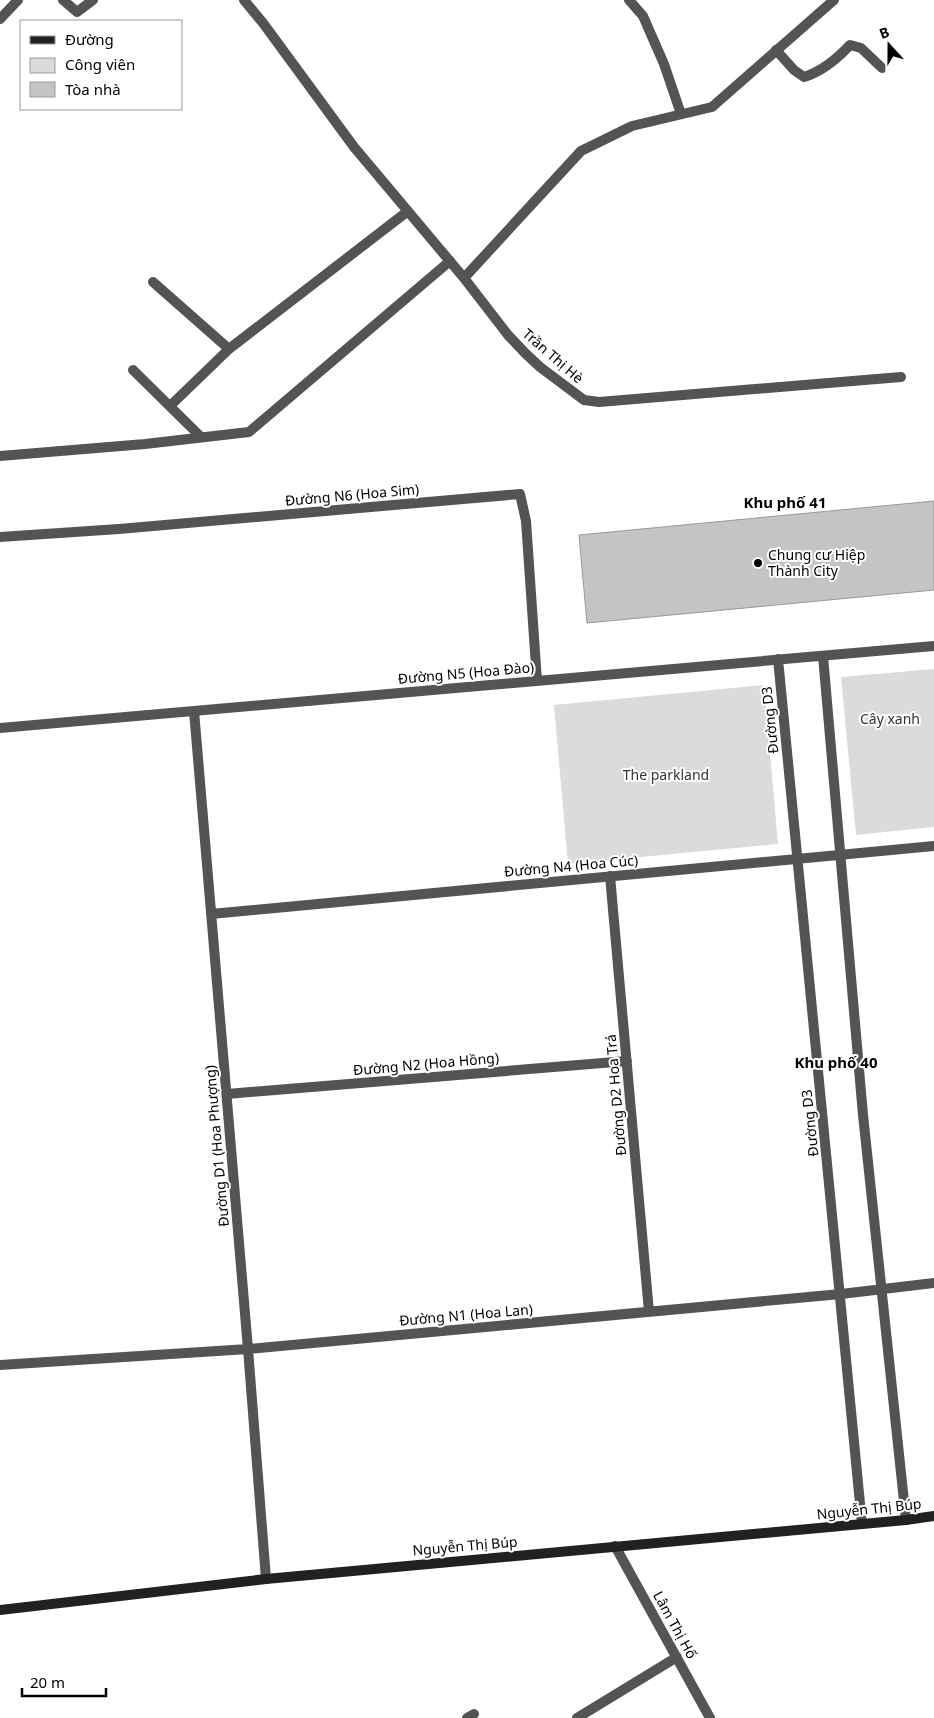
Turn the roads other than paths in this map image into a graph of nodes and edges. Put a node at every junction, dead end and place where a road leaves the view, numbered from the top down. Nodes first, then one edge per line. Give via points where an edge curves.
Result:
1 (18, 0) edge
2 (64, 0) edge
3 (93, 0) edge
4 (244, 0) edge
5 (629, 0) edge
6 (834, 0) edge
7 (0, 19) edge
8 (776, 50) junction
9 (882, 68) dead end
10 (681, 114) junction
11 (408, 211) junction
12 (450, 261) junction
13 (464, 278) junction
14 (153, 282) dead end
15 (229, 349) junction
16 (133, 370) dead end
17 (902, 377) dead end
18 (170, 406) junction
19 (202, 437) junction
20 (0, 456) edge
21 (0, 537) edge
22 (934, 646) edge
23 (823, 656) junction
24 (778, 659) junction
25 (537, 681) junction
26 (194, 711) junction
27 (0, 728) edge
28 (934, 846) edge
29 (840, 855) junction
30 (797, 859) junction
31 (610, 876) junction
32 (211, 914) junction
33 (627, 1061) junction
34 (227, 1094) junction
35 (934, 1283) edge
36 (882, 1290) junction
37 (841, 1294) junction
38 (649, 1312) junction
39 (248, 1349) junction
40 (0, 1365) edge
41 (934, 1516) edge
42 (906, 1520) junction
43 (862, 1524) junction
44 (615, 1546) junction
45 (266, 1579) junction
46 (0, 1610) edge
47 (676, 1657) junction
48 (577, 1718) edge
49 (710, 1718) edge

1 - 7 street
2 - 3 street via 78,12
4 - 11 street, Trần Thị Hè via 354,147
5 - 10 street via 643,16
6 - 8 street
8 - 9 street via 804,77 816,73 850,45 862,48
8 - 10 street via 712,107
10 - 13 street via 632,126 581,151
11 - 12 street, Trần Thị Hè
11 - 15 street
12 - 13 street, Trần Thị Hè
12 - 19 street via 249,432
13 - 17 street, Trần Thị Hè via 525,353 580,397 591,402
14 - 15 street
15 - 18 street
16 - 18 street
18 - 19 street
19 - 20 street
21 - 25 street, Đường N6 (Hoa Sim) via 119,530 520,494 526,521
22 - 23 street, Đường N5 (Hoa Đào)
23 - 24 street, Đường N5 (Hoa Đào)
23 - 29 street
24 - 25 street, Đường N5 (Hoa Đào)
24 - 30 street, Đường D3
25 - 26 street, Đường N5 (Hoa Đào)
26 - 27 street, Đường N5 (Hoa Đào)
26 - 32 street, Đường D1 (Hoa Phượng)
28 - 29 street, Đường N4 (Hoa Cúc)
29 - 30 street, Đường N4 (Hoa Cúc)
29 - 36 street
30 - 31 street, Đường N4 (Hoa Cúc)
30 - 37 street, Đường D3
31 - 32 street, Đường N4 (Hoa Cúc)
31 - 33 street, Đường D2 Hoa Trá
32 - 34 street, Đường D1 (Hoa Phượng)
33 - 34 street, Đường N2 (Hoa Hồng)
33 - 38 street, Đường D2 Hoa Trá
34 - 39 street, Đường D1 (Hoa Phượng)
35 - 36 street, Đường N1 (Hoa Lan)
36 - 37 street, Đường N1 (Hoa Lan)
36 - 42 street
37 - 38 street, Đường N1 (Hoa Lan)
37 - 43 street, Đường D3
38 - 39 street, Đường N1 (Hoa Lan)
39 - 40 street, Đường N1 (Hoa Lan)
39 - 45 street, Đường D1 (Hoa Phượng)
41 - 42 street, Nguyễn Thị Búp
42 - 43 street, Nguyễn Thị Búp
43 - 44 street, Nguyễn Thị Búp
44 - 45 street, Nguyễn Thị Búp
44 - 47 street, Lâm Thị Hố
45 - 46 street, Nguyễn Thị Búp
47 - 48 street
47 - 49 street, Lâm Thị Hố

